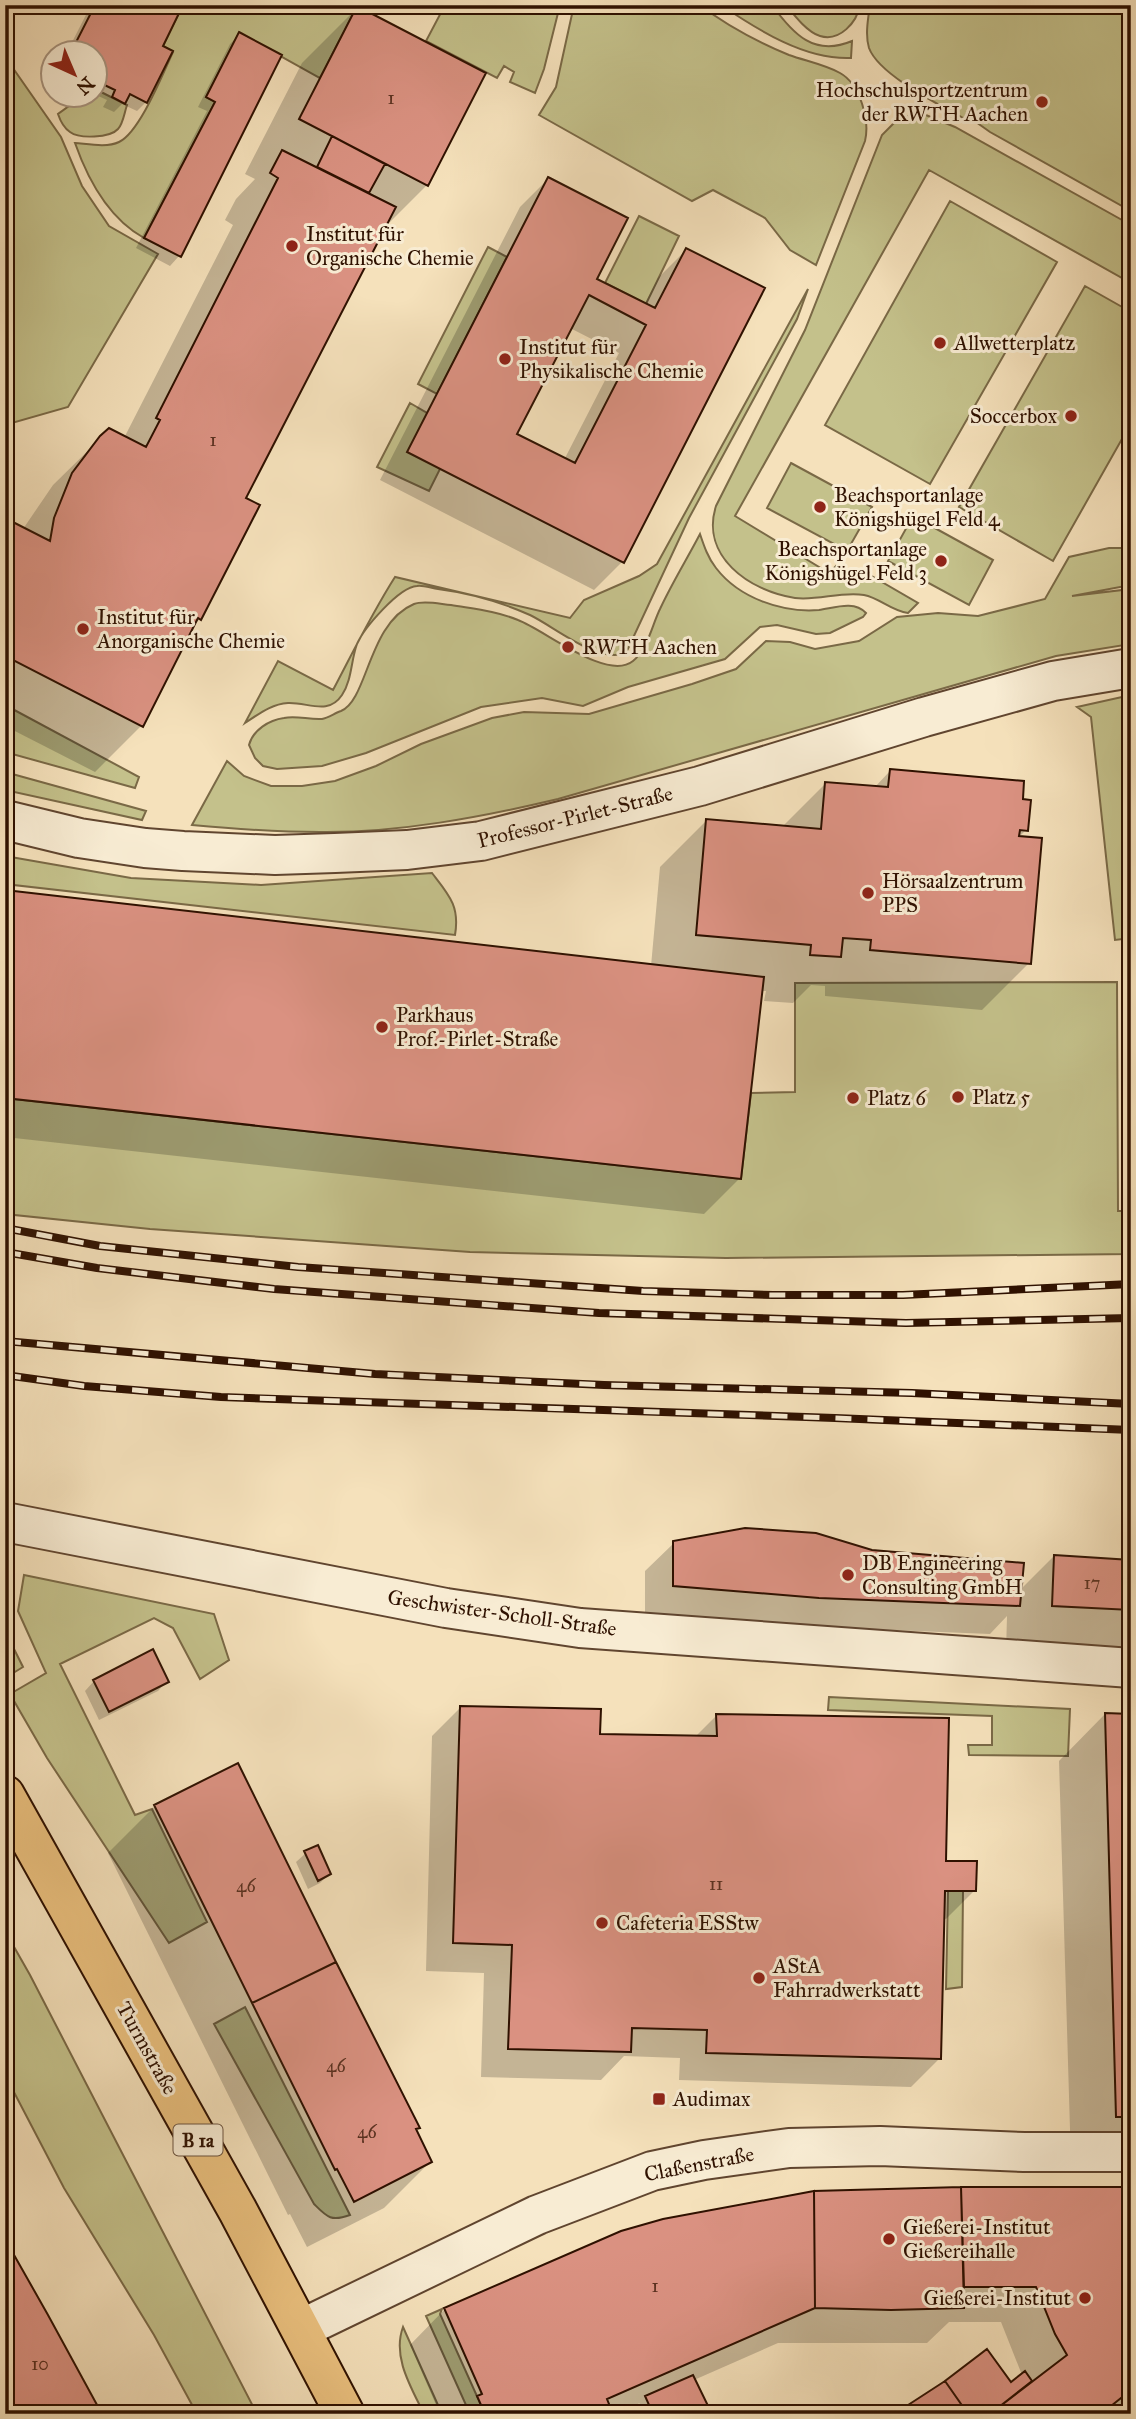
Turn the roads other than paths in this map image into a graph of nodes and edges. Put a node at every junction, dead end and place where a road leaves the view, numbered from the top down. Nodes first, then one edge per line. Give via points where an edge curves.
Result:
1 (1131, 668) edge
2 (5, 820) edge
3 (5, 1522) edge
4 (1131, 1668) edge
5 (5, 1795) edge
6 (1131, 2152) edge
7 (301, 2329) junction
8 (345, 2414) edge

1 - 2 street, Professor-Pirlet-Straße via 1053,681 700,786 481,841 395,851 196,852 79,838
3 - 4 street, Geschwister-Scholl-Straße via 446,1608 580,1628
5 - 7 main road, Turmstraße / B 1a
6 - 7 street, Claßenstraße via 789,2148 652,2171 548,2210
7 - 8 main road, Turmstraße / B 1a

